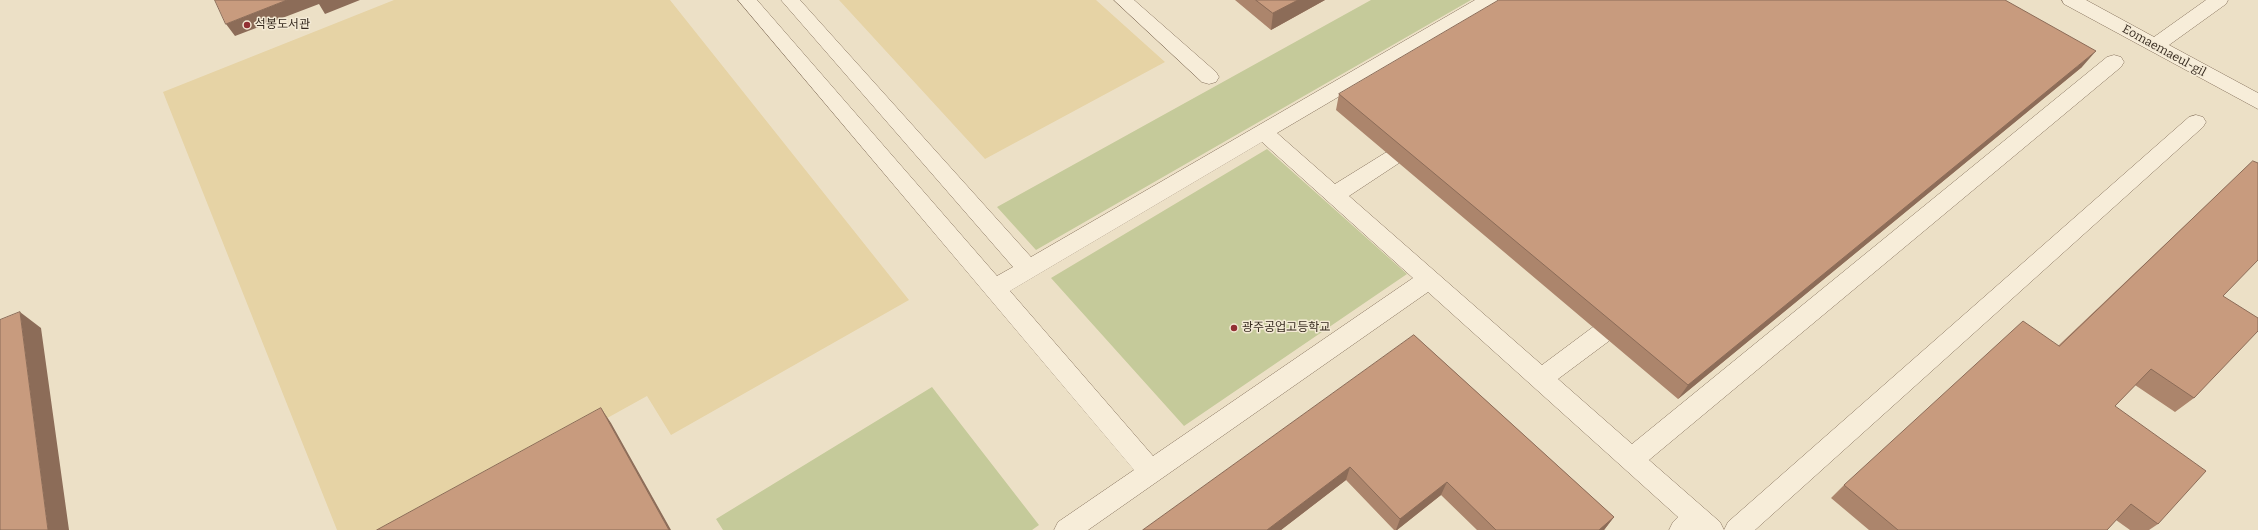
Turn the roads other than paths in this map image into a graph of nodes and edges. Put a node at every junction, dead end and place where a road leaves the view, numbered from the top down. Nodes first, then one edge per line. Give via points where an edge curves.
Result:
1 (747, 0) edge
2 (790, 0) edge
3 (1123, 0) edge
4 (1489, 0) edge
5 (2071, 0) edge
6 (2219, 0) edge
7 (2155, 46) junction
8 (2114, 62) dead end
9 (1209, 77) dead end
10 (2258, 102) edge
11 (2196, 122) dead end
12 (1263, 132) junction
13 (1392, 158) edge
14 (1334, 195) junction
15 (1028, 269) junction
16 (1429, 279) junction
17 (994, 289) junction
18 (1602, 334) edge
19 (1541, 380) junction
20 (1632, 459) junction
21 (1151, 472) junction
22 (1696, 526) edge
23 (1067, 530) edge
24 (1737, 530) edge

1 - 17 street
2 - 15 street
3 - 9 street
4 - 12 street
5 - 7 street, Eomaemaeul-gil
6 - 7 street
7 - 10 street, Eomaemaeul-gil
8 - 20 street
11 - 24 street
12 - 14 street
12 - 15 street
13 - 14 street
14 - 16 street
15 - 17 street
16 - 19 street
16 - 21 street
17 - 21 street
18 - 19 street
19 - 20 street
20 - 22 street
21 - 23 street

